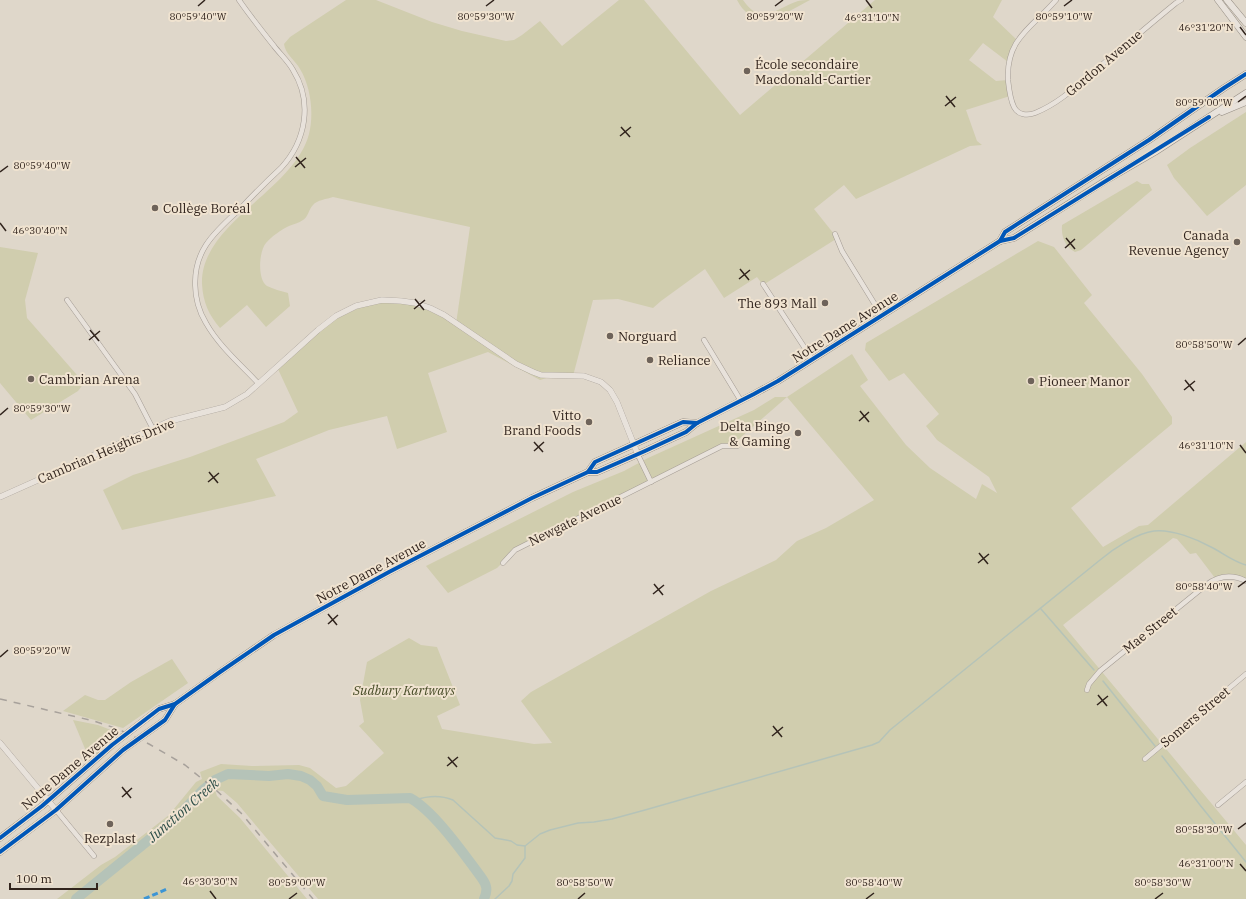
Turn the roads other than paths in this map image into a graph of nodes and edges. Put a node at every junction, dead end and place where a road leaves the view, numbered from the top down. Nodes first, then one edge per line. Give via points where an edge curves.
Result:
1 (239, 0) edge
2 (1056, 0) edge
3 (1181, 0) edge
4 (1218, 0) edge
5 (1227, 0) edge
6 (1246, 23) edge
7 (1246, 37) edge
8 (1246, 74) edge
9 (1246, 93) edge
10 (1246, 102) edge
11 (1209, 117) junction
12 (834, 234) dead end
13 (1000, 241) junction
14 (763, 284) dead end
15 (67, 300) dead end
16 (882, 316) junction
17 (704, 340) dead end
18 (812, 360) junction
19 (258, 383) junction
20 (741, 401) junction
21 (696, 422) junction
22 (152, 428) junction
23 (634, 444) junction
24 (737, 446) dead end
25 (638, 455) junction
26 (588, 472) junction
27 (651, 482) junction
28 (0, 497) edge
29 (504, 563) dead end
30 (1245, 581) edge
31 (1246, 674) edge
32 (1087, 690) dead end
33 (175, 704) junction
34 (0, 743) edge
35 (1144, 759) dead end
36 (1246, 782) edge
37 (48, 801) junction
38 (1218, 805) dead end
39 (56, 810) junction
40 (0, 838) edge
41 (0, 852) edge
42 (94, 856) dead end

1 - 19 street via 293,69 301,87 304,107 303,128 292,155 211,238 201,254 197,267 195,286 201,315 216,338
2 - 3 street, Gordon Avenue via 1019,38 1011,53 1008,70 1010,92 1014,107 1021,114 1034,114 1067,95
4 - 7 main road
5 - 6 main road
8 - 13 main road, Notre Dame Avenue via 1149,140 1005,232
9 - 11 main road, Notre Dame Avenue
10 - 11 main road
11 - 13 main road, Notre Dame Avenue via 1014,238
12 - 16 street
13 - 16 main road, Notre Dame Avenue
14 - 18 street
15 - 22 street via 135,394
16 - 18 main road, Notre Dame Avenue
17 - 20 street
18 - 20 main road, Notre Dame Avenue
19 - 22 street, Cambrian Heights Drive via 241,398 225,407
19 - 23 street, Cambrian Heights Drive via 322,326 344,311 370,302 401,300 444,315 497,352 533,372 541,375 584,376 601,382 618,402
20 - 21 main road, Notre Dame Avenue
21 - 23 main road, Notre Dame Avenue via 683,422
21 - 25 main road, Notre Dame Avenue via 686,432
22 - 28 street, Cambrian Heights Drive
23 - 25 street, Cambrian Heights Drive
23 - 26 main road, Notre Dame Avenue via 595,462
24 - 27 street, Newgate Avenue via 722,446
25 - 26 main road, Notre Dame Avenue via 597,472
25 - 27 street
26 - 33 main road, Notre Dame Avenue via 532,498 355,590 268,639
27 - 29 street, Newgate Avenue via 515,550
30 - 32 street, Mae Street via 1227,576 1219,577 1206,585 1100,671
31 - 35 street, Somers Street
33 - 37 main road, Notre Dame Avenue via 159,709 123,736
33 - 39 main road, Notre Dame Avenue via 165,720 122,750
34 - 37 street
36 - 38 street
37 - 39 street
37 - 40 main road, Notre Dame Avenue
39 - 41 main road, Notre Dame Avenue
39 - 42 street

